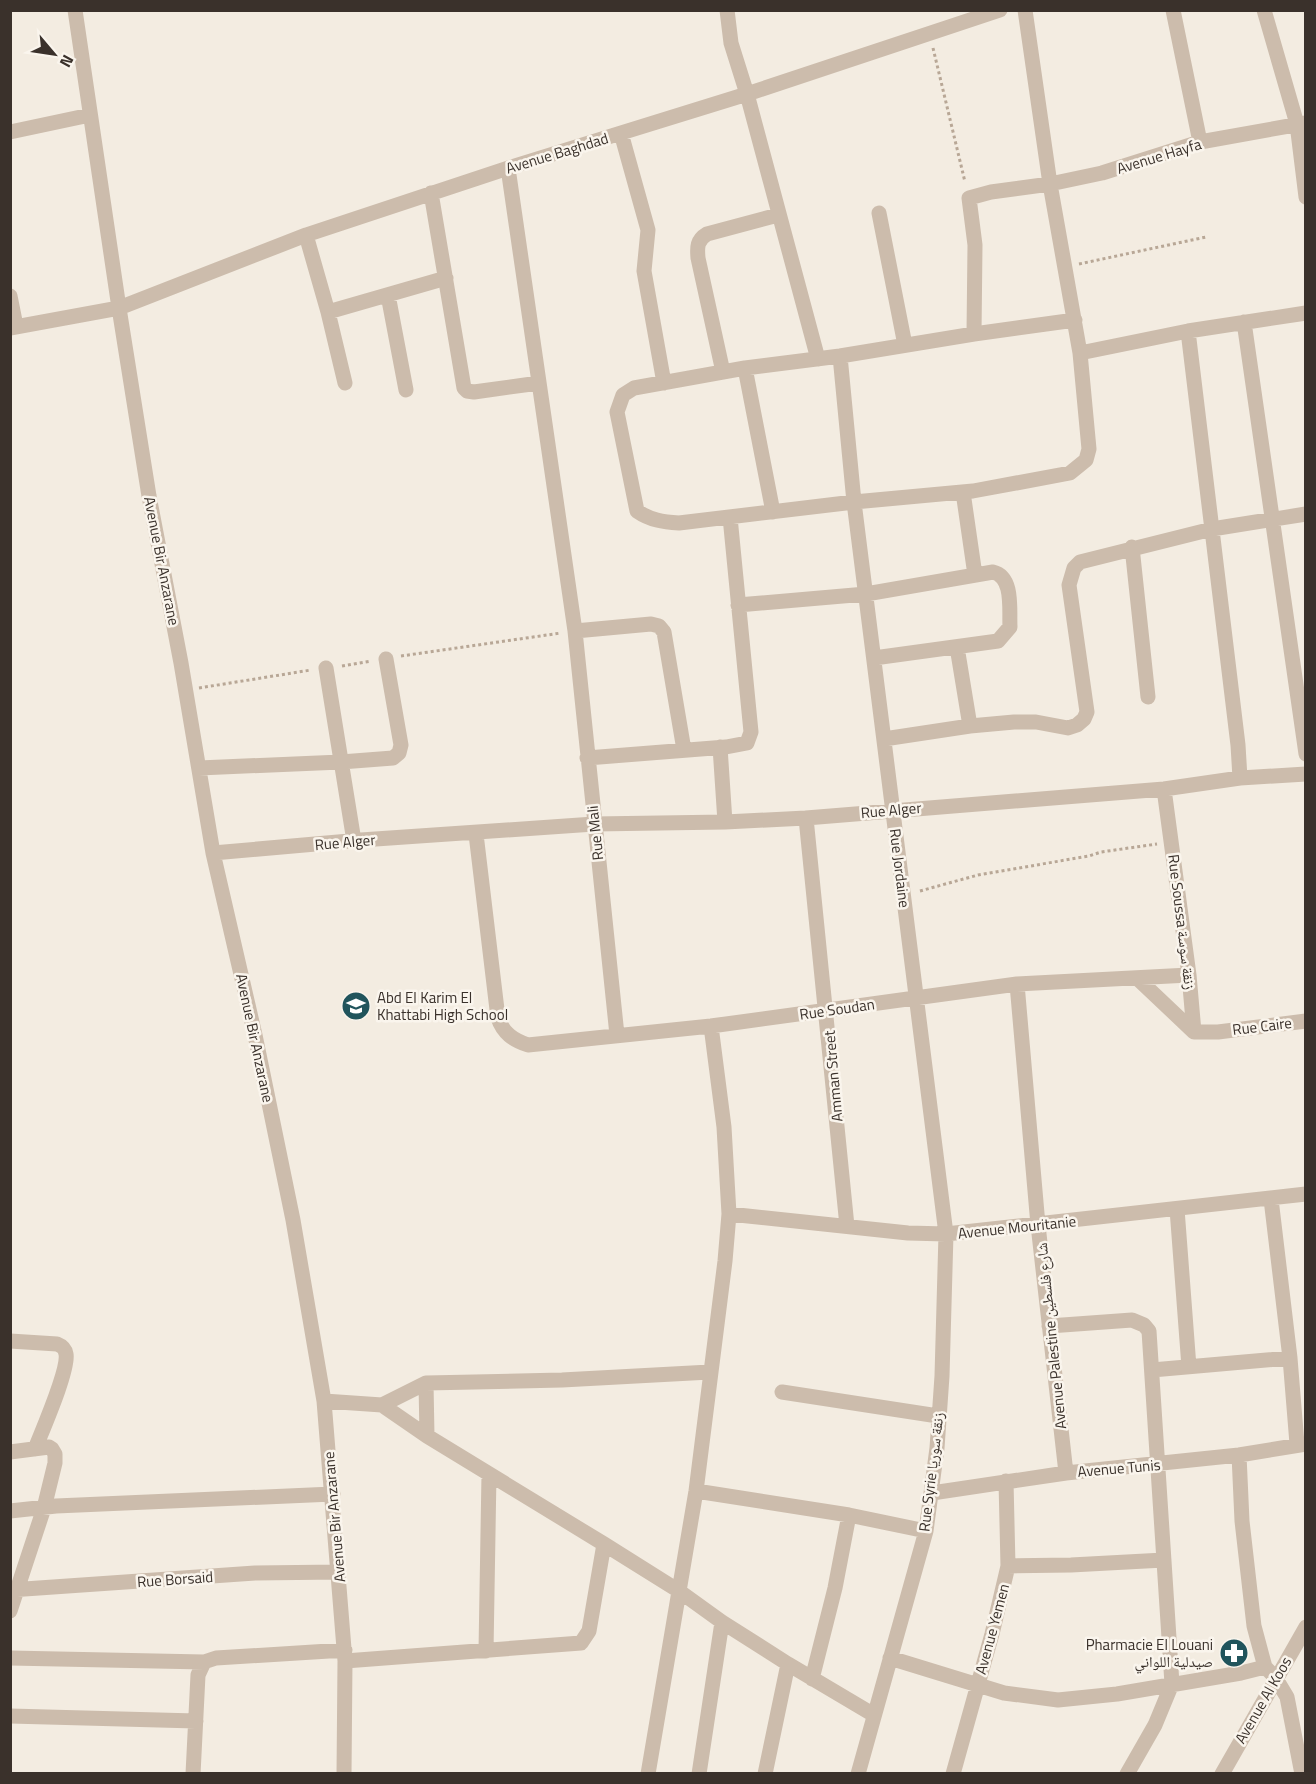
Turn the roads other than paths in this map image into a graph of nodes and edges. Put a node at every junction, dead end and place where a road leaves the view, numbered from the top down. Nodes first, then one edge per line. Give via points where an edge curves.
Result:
1 (75, 10) edge
2 (727, 10) edge
3 (1000, 10) edge
4 (1025, 10) edge
5 (1173, 10) edge
6 (1264, 10) edge
7 (747, 94) junction
8 (90, 115) junction
9 (1301, 124) edge
10 (10, 132) edge
11 (621, 132) junction
12 (1200, 142) junction
13 (508, 168) junction
14 (1050, 184) junction
15 (432, 193) junction
16 (1305, 197) edge
17 (879, 213) dead end
18 (778, 215) junction
19 (306, 235) junction
20 (446, 278) junction
21 (388, 295) junction
22 (10, 296) edge
23 (118, 308) junction
24 (328, 312) junction
25 (1305, 313) edge
26 (1075, 320) junction
27 (1244, 322) junction
28 (13, 327) edge
29 (1188, 332) junction
30 (974, 334) junction
31 (905, 345) junction
32 (1080, 353) junction
33 (840, 356) junction
34 (818, 359) junction
35 (745, 368) junction
36 (723, 372) junction
37 (345, 383) dead end
38 (539, 383) junction
39 (664, 383) junction
40 (406, 390) dead end
41 (963, 492) junction
42 (854, 502) junction
43 (772, 512) junction
44 (1305, 514) edge
45 (730, 517) junction
46 (1272, 520) junction
47 (1212, 529) junction
48 (1132, 547) junction
49 (975, 575) junction
50 (866, 594) junction
51 (738, 605) junction
52 (575, 631) junction
53 (957, 646) junction
54 (874, 658) junction
55 (386, 659) dead end
56 (326, 668) dead end
57 (1148, 697) dead end
58 (970, 726) junction
59 (884, 739) junction
60 (720, 747) junction
61 (684, 750) junction
62 (1305, 754) edge
63 (587, 758) junction
64 (341, 762) junction
65 (199, 768) junction
66 (1305, 774) edge
67 (1240, 778) junction
68 (1164, 789) junction
69 (893, 809) junction
70 (806, 818) junction
71 (725, 822) junction
72 (594, 824) junction
73 (476, 834) junction
74 (354, 841) junction
75 (213, 853) junction
76 (1190, 975) junction
77 (1137, 978) junction
78 (1017, 984) junction
79 (916, 997) junction
80 (827, 1011) junction
81 (1305, 1021) edge
82 (711, 1026) junction
83 (1194, 1032) junction
84 (617, 1035) junction
85 (1305, 1194) edge
86 (1271, 1199) junction
87 (1177, 1209) junction
88 (729, 1214) junction
89 (1038, 1225) junction
90 (847, 1226) junction
91 (946, 1234) junction
92 (1049, 1326) junction
93 (10, 1341) edge
94 (1290, 1358) junction
95 (1189, 1367) junction
96 (1152, 1370) junction
97 (710, 1372) junction
98 (426, 1383) junction
99 (782, 1392) dead end
100 (324, 1401) junction
101 (382, 1405) junction
102 (939, 1416) junction
103 (427, 1436) junction
104 (1301, 1444) edge
105 (35, 1449) junction
106 (10, 1452) edge
107 (1239, 1455) junction
108 (1157, 1464) junction
109 (1066, 1473) junction
110 (489, 1474) junction
111 (1006, 1482) junction
112 (696, 1491) junction
113 (932, 1492) junction
114 (333, 1494) junction
115 (44, 1508) junction
116 (10, 1511) edge
117 (849, 1515) junction
118 (926, 1531) junction
119 (604, 1544) junction
120 (1164, 1560) junction
121 (1008, 1566) junction
122 (339, 1572) junction
123 (14, 1590) edge
124 (678, 1591) junction
125 (10, 1611) edge
126 (722, 1622) junction
127 (1305, 1627) edge
128 (486, 1651) junction
129 (345, 1655) junction
130 (10, 1658) edge
131 (890, 1658) junction
132 (204, 1662) junction
133 (788, 1664) junction
134 (1270, 1672) junction
135 (812, 1679) junction
136 (1172, 1684) junction
137 (977, 1686) junction
138 (874, 1715) junction
139 (10, 1716) edge
140 (196, 1721) junction
141 (193, 1773) edge
142 (344, 1773) edge
143 (648, 1773) edge
144 (699, 1773) edge
145 (765, 1773) edge
146 (858, 1773) edge
147 (954, 1773) edge
148 (1127, 1773) edge
149 (1222, 1773) edge
150 (1302, 1773) edge

1 - 8 street, Avenue Bir Anzarane
2 - 7 street via 730,43
3 - 7 street, Avenue Baghdad
4 - 14 street
5 - 12 street
6 - 9 street
7 - 11 street, Avenue Baghdad
7 - 18 street
8 - 10 street
8 - 23 street, Avenue Bir Anzarane
9 - 12 street, Avenue Hayfa
9 - 16 street
11 - 13 street, Avenue Baghdad
11 - 39 street via 648,230 644,271
12 - 14 street, Avenue Hayfa
13 - 15 street, Avenue Baghdad
13 - 38 street, Rue Mali
14 - 26 street
14 - 30 street, Avenue Hayfa via 969,198 975,245
15 - 19 street, Avenue Baghdad
15 - 20 street
17 - 31 street
18 - 34 street
18 - 36 street via 707,234 697,245
19 - 23 street, Avenue Baghdad
19 - 24 street
20 - 21 street
20 - 38 street via 464,388 474,392
21 - 24 street
21 - 40 street
22 - 28 street
23 - 28 street, Avenue Baghdad
23 - 65 street, Avenue Bir Anzarane
24 - 37 street
25 - 27 street
26 - 30 street
26 - 32 street
27 - 29 street
27 - 46 street
29 - 32 street
29 - 47 street
30 - 31 street
31 - 33 street
32 - 41 street via 1089,449 1086,460 1070,473
33 - 34 street
33 - 42 street, Rue Jordaine
34 - 35 street
35 - 36 street
35 - 43 street
36 - 39 street
38 - 52 street, Rue Mali
39 - 45 street via 634,388 619,402 617,420 637,511 671,523
41 - 42 street
41 - 49 street
42 - 43 street
42 - 50 street, Rue Jordaine
43 - 45 street
44 - 46 street
45 - 51 street
46 - 47 street
46 - 62 street
47 - 48 street
47 - 67 street
48 - 57 street
48 - 58 street via 1080,562 1070,576 1087,712 1084,719 1068,728 1025,722
49 - 50 street
49 - 53 street via 993,572 1004,578 1010,627 998,641
50 - 51 street
50 - 54 street, Rue Jordaine
51 - 60 street via 750,738 741,746
52 - 61 street via 659,626 664,632
52 - 63 street, Rue Mali
53 - 54 street
53 - 58 street
54 - 59 street, Rue Jordaine
55 - 64 street via 401,745 399,753 393,758
56 - 64 street
58 - 59 street
59 - 69 street, Rue Jordaine
60 - 61 street
60 - 71 street
61 - 63 street
63 - 72 street, Rue Mali
64 - 65 street
64 - 74 street
65 - 75 street, Avenue Bir Anzarane
66 - 67 street, Rue Alger
67 - 68 street, Rue Alger
68 - 69 street, Rue Alger
68 - 76 street, Rue Soussa زنقة سوسة
69 - 70 street, Rue Alger
69 - 79 street, Rue Jordaine
70 - 71 street, Rue Alger
70 - 80 street, Amman Street
71 - 72 street, Rue Alger
72 - 73 street, Rue Alger
72 - 84 street, Rue Mali
73 - 74 street, Rue Alger
73 - 84 street, Rue Soudan via 501,1027 510,1037 528,1045
74 - 75 street, Rue Alger
75 - 100 street, Avenue Bir Anzarane via 293,1220
76 - 77 street, Rue Soudan
76 - 83 street, Rue Soussa زنقة سوسة
77 - 78 street, Rue Soudan
77 - 83 street
78 - 79 street, Rue Soudan
78 - 89 street, Avenue Palestine شارع فلسطين
79 - 80 street, Rue Soudan
79 - 91 street, Rue Jordaine
80 - 82 street, Rue Soudan
80 - 90 street, Amman Street
81 - 83 street, Rue Caire
82 - 84 street, Rue Soudan
82 - 88 street via 725,1136
85 - 86 street, Avenue Mouritanie
86 - 87 street, Avenue Mouritanie
86 - 94 street
87 - 89 street, Avenue Mouritanie
87 - 95 street
88 - 90 street, Avenue Mouritanie
88 - 97 street
89 - 91 street, Avenue Mouritanie
89 - 92 street, Avenue Palestine شارع فلسطين
90 - 91 street, Avenue Mouritanie
91 - 102 street, Rue Syrie زنقة سوريا
92 - 96 street via 1138,1322 1149,1331
92 - 109 street, Avenue Palestine شارع فلسطين
93 - 105 street via 57,1344 66,1353
94 - 95 street
94 - 104 street
95 - 96 street
96 - 108 street
97 - 98 street
97 - 112 street
98 - 101 street
98 - 103 street
99 - 102 street
100 - 101 street
100 - 114 street, Avenue Bir Anzarane
101 - 103 street
102 - 113 street, Rue Syrie زنقة سوريا
103 - 110 street
104 - 107 street, Avenue Tunis
105 - 106 street
105 - 115 street via 50,1448 56,1457
107 - 108 street, Avenue Tunis
107 - 134 street via 1249,1594 1254,1626
108 - 109 street, Avenue Tunis
108 - 120 street
109 - 111 street, Avenue Tunis
110 - 119 street
110 - 128 street
111 - 113 street, Avenue Tunis
111 - 121 street, Avenue Yemen
112 - 117 street
112 - 124 street
113 - 118 street, Rue Syrie زنقة سوريا
114 - 115 street
114 - 122 street, Avenue Bir Anzarane
115 - 116 street
115 - 123 street
117 - 118 street
117 - 135 street
118 - 131 street, Rue Syrie زنقة سوريا
119 - 124 street
119 - 128 street via 589,1631 581,1643
120 - 121 street
120 - 136 street
121 - 137 street, Avenue Yemen
122 - 123 street, Rue Borsaid via 255,1573
122 - 129 street, Avenue Bir Anzarane
123 - 125 street
124 - 126 street
124 - 143 street
126 - 133 street
126 - 144 street
127 - 134 street, Avenue Al Koos
128 - 129 street
129 - 132 street via 216,1658
129 - 142 street, Avenue Bir Anzarane
130 - 132 street
131 - 137 street
131 - 138 street, Rue Syrie زنقة سوريا
132 - 140 street via 198,1675
133 - 135 street
133 - 145 street
134 - 136 street
134 - 149 street, Avenue Al Koos
134 - 150 street via 1287,1697
135 - 138 street
136 - 137 street via 1058,1700 1028,1698
136 - 148 street via 1155,1725
137 - 147 street, Avenue Yemen
138 - 146 street, Rue Syrie زنقة سوريا
139 - 140 street
140 - 141 street

